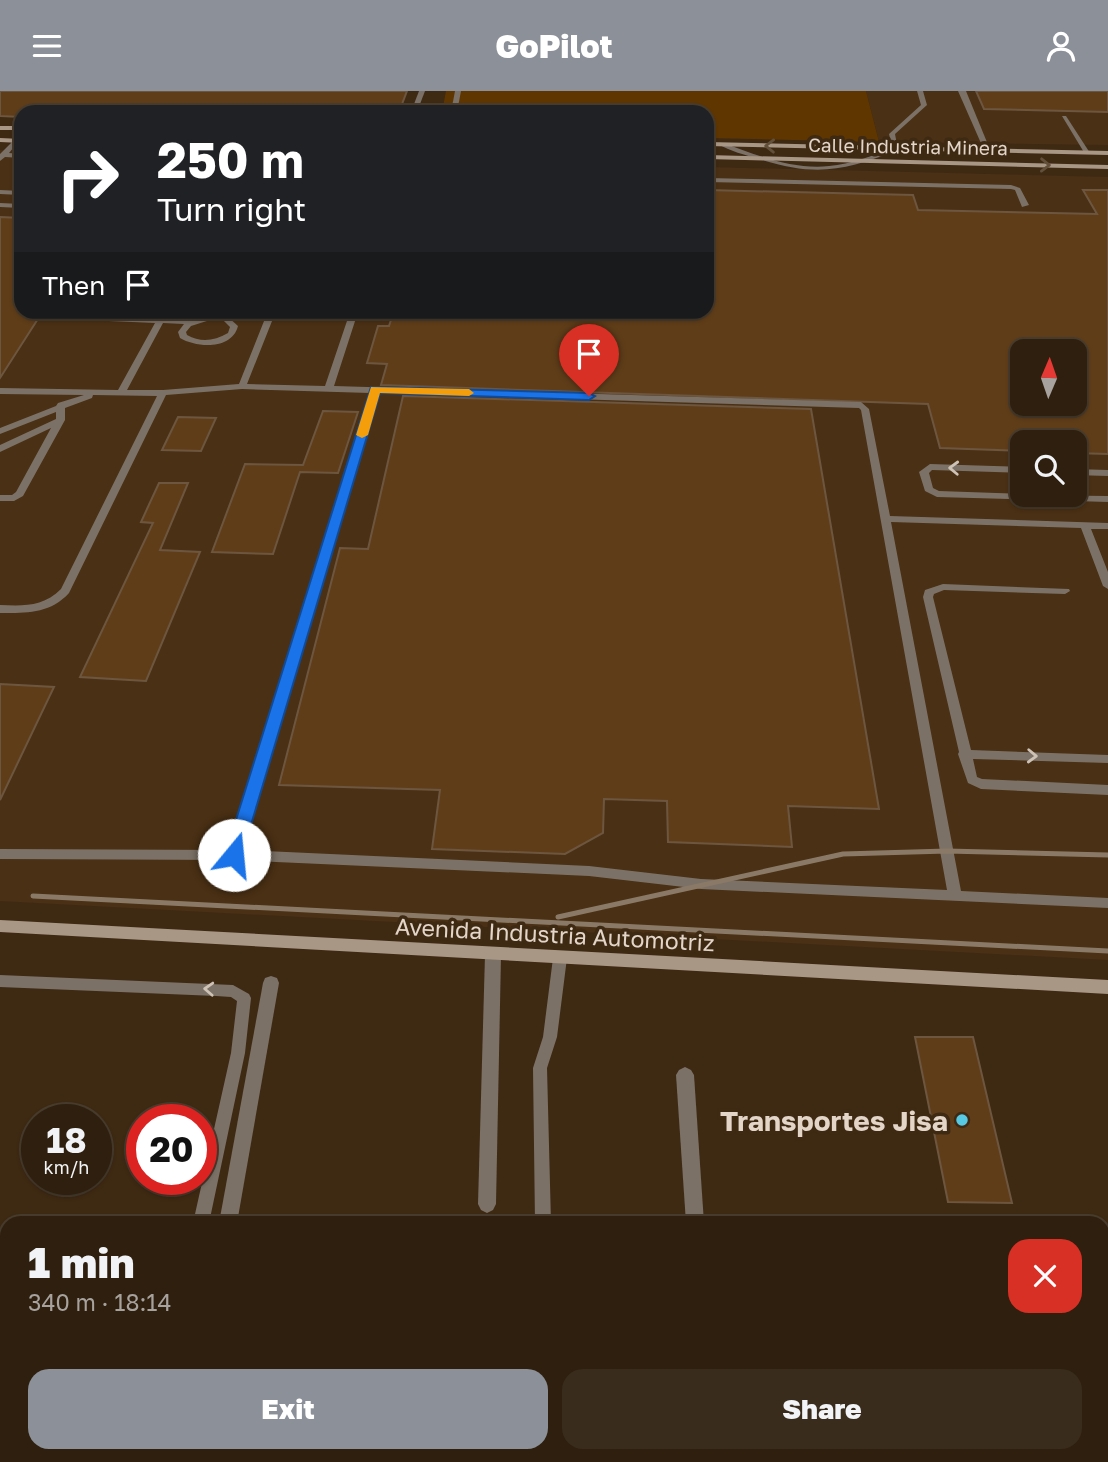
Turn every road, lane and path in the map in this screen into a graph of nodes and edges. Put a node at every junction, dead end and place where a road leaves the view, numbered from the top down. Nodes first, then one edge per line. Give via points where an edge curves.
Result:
1 (920, 91) edge
2 (962, 91) edge
3 (1064, 117) dead end
4 (714, 144) edge
5 (722, 144) junction
6 (896, 149) junction
7 (988, 150) junction
8 (1087, 153) junction
9 (1108, 153) edge
10 (714, 157) edge
11 (762, 158) junction
12 (864, 161) junction
13 (1108, 167) edge
14 (818, 169) junction
15 (714, 180) edge
16 (821, 183) junction
17 (1025, 205) dead end
18 (162, 319) edge
19 (178, 319) edge
20 (197, 319) edge
21 (226, 319) edge
22 (269, 319) edge
23 (352, 319) edge
24 (192, 322) junction
25 (242, 386) junction
26 (329, 388) junction
27 (375, 390) junction
28 (0, 391) edge
29 (121, 392) junction
30 (100, 393) junction
31 (163, 393) junction
32 (61, 405) junction
33 (61, 420) junction
34 (0, 431) edge
35 (0, 449) edge
36 (1010, 470) edge
37 (1087, 472) edge
38 (1108, 473) edge
39 (1010, 496) edge
40 (0, 498) edge
41 (1087, 498) edge
42 (1108, 499) edge
43 (886, 519) junction
44 (1084, 525) junction
45 (1108, 526) edge
46 (1108, 586) edge
47 (1065, 591) dead end
48 (0, 609) edge
49 (964, 754) junction
50 (1108, 759) edge
51 (1108, 790) edge
52 (0, 854) edge
53 (234, 855) junction
54 (955, 895) junction
55 (1108, 903) edge
56 (0, 926) edge
57 (493, 955) junction
58 (560, 958) junction
59 (0, 981) edge
60 (271, 983) dead end
61 (1108, 987) edge
62 (685, 1075) dead end
63 (487, 1204) dead end
64 (203, 1216) edge
65 (229, 1216) edge
66 (542, 1216) edge
67 (695, 1216) edge

1 - 6 lane via 924,105 892,134
2 - 7 street
3 - 8 lane
4 - 5 main road, Calle Industria Minera
6 -> 5 main road, Calle Industria Minera
5 - 11 lane
6 - 7 main road, Calle Industria Minera
6 - 12 lane
7 - 8 main road, Calle Industria Minera
8 - 9 main road, Calle Industria Minera
10 - 11 main road, Calle Industria Minera
11 - 12 main road, Calle Industria Minera
11 - 14 lane
12 -> 13 main road, Calle Industria Minera
12 - 14 lane
14 - 16 lane
15 - 16 lane
16 - 17 lane via 1011,187 1018,189
18 - 29 lane
19 - 24 lane
20 - 24 lane
21 - 24 lane via 234,330 219,341 194,342 182,332
22 - 25 lane
23 - 26 lane
25 - 26 lane
25 - 31 lane
26 - 27 lane
27 - 43 lane via 861,405
27 - 53 lane
28 - 30 lane
29 - 30 lane
29 - 31 lane
30 - 32 lane
31 - 48 lane via 59,599 41,608
32 - 33 lane
32 - 34 lane
33 - 35 lane
33 - 40 lane via 20,494
36 -> 39 lane via 930,467 924,472 928,489 937,494
37 - 38 lane
41 -> 42 lane
43 - 44 lane
43 - 54 lane
44 - 45 lane
44 - 46 lane
47 - 49 lane via 943,587 929,592
49 -> 50 lane
49 - 51 lane via 976,783
52 - 53 lane
53 - 54 lane via 589,871 701,884
54 - 55 lane
56 - 57 main road, Avenida Industria Automotriz
57 - 58 main road, Avenida Industria Automotriz
57 - 63 street
58 - 61 main road, Avenida Industria Automotriz
58 - 66 lane via 550,1037 540,1068
64 -> 59 lane via 238,1053 244,998 233,991
60 - 65 street
62 - 67 street

